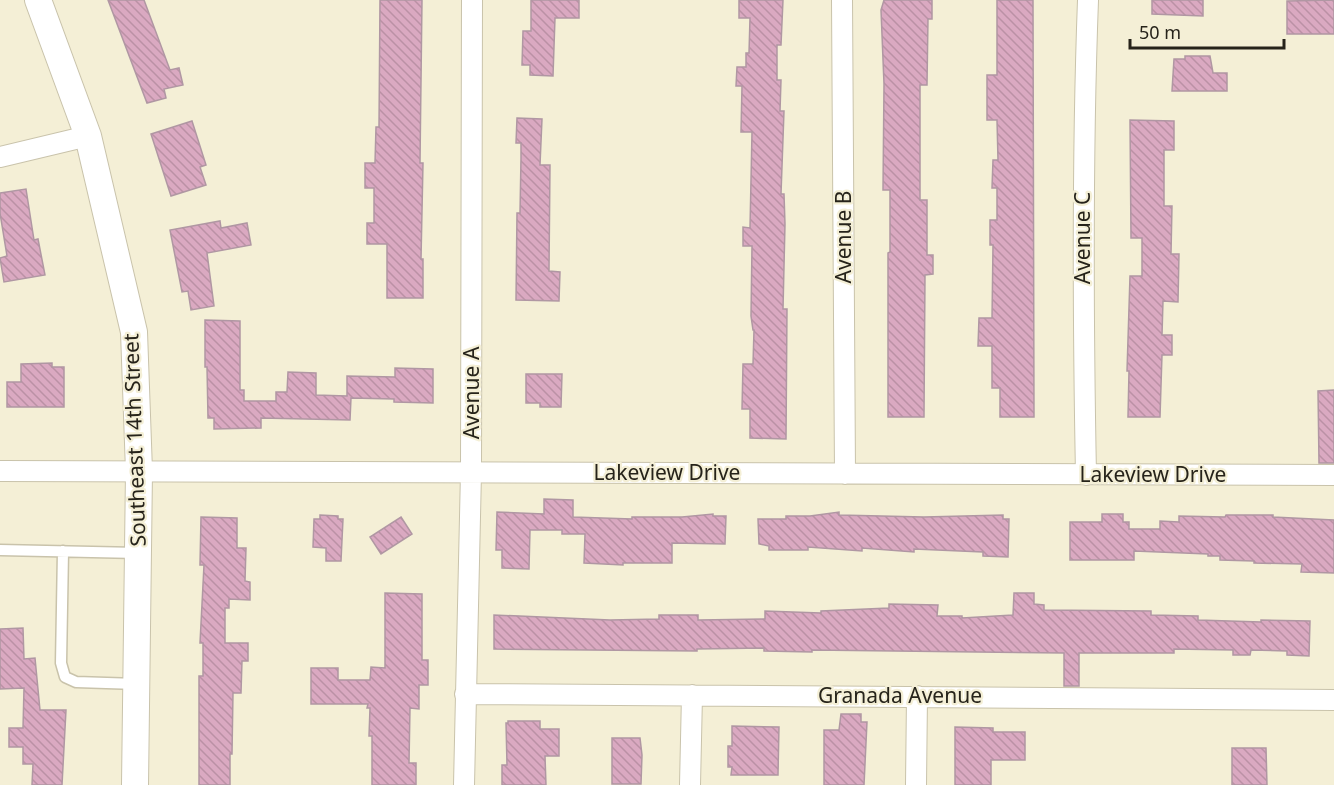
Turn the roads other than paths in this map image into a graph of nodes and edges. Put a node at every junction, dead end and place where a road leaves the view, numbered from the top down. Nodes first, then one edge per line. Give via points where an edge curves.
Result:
1 (38, 0) edge
2 (472, 0) edge
3 (842, 0) edge
4 (1088, 0) edge
5 (88, 136) junction
6 (0, 157) edge
7 (0, 471) edge
8 (139, 471) junction
9 (471, 472) junction
10 (845, 474) junction
11 (1086, 475) junction
12 (1334, 475) edge
13 (0, 550) edge
14 (63, 551) junction
15 (138, 553) junction
16 (137, 684) junction
17 (465, 694) junction
18 (692, 695) junction
19 (916, 696) junction
20 (1334, 700) edge
21 (135, 785) edge
22 (464, 785) edge
23 (690, 785) edge
24 (916, 785) edge

1 - 5 street, Southeast 14th Street
2 - 9 street, Avenue A
3 - 10 street, Avenue B
4 - 11 street, Avenue C via 1083,124
5 - 6 street
5 - 8 street, Southeast 14th Street via 134,332
7 - 8 street, Lakeview Drive
8 - 9 street, Lakeview Drive
8 - 15 street, Southeast 14th Street
9 - 10 street, Lakeview Drive
9 - 17 street, Avenue A
10 - 11 street, Lakeview Drive
11 - 12 street, Lakeview Drive
13 - 14 lane
14 - 15 lane
14 - 16 lane via 61,663 65,677 76,682
15 - 16 street, Southeast 14th Street
16 - 21 street, Southeast 14th Street
17 - 18 street, Granada Avenue
17 - 22 street, Avenue A
18 - 19 street, Granada Avenue
18 - 23 street
19 - 20 street, Granada Avenue
19 - 24 street

